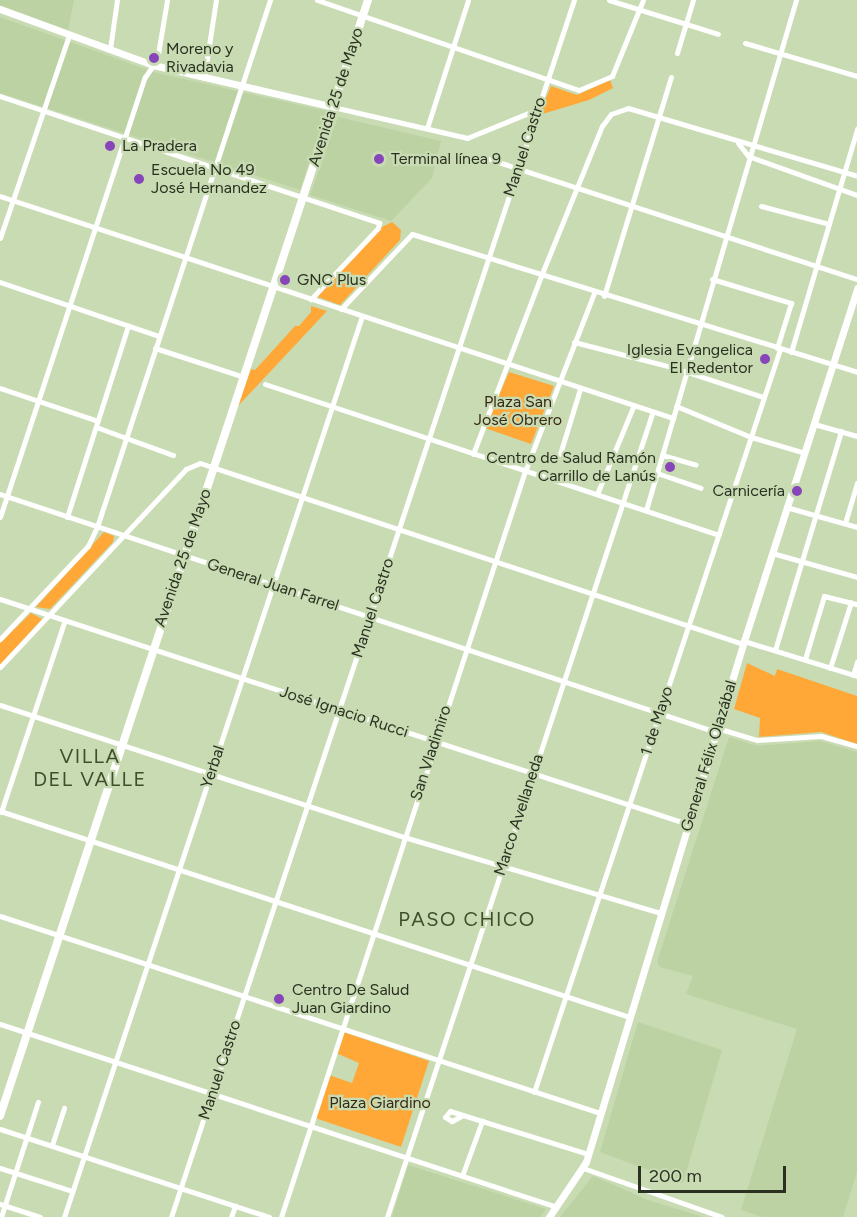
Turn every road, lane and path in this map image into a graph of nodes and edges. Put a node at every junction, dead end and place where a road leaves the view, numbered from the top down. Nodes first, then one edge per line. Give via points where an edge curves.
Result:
1 (117, 0) edge
2 (167, 0) edge
3 (216, 0) edge
4 (270, 0) edge
5 (317, 0) edge
6 (368, 0) edge
7 (468, 0) edge
8 (574, 0) edge
9 (609, 0) edge
10 (643, 0) edge
11 (693, 0) edge
12 (796, 0) edge
13 (0, 9) edge
14 (639, 10) junction
15 (363, 15) junction
16 (686, 24) junction
17 (718, 33) dead end
18 (69, 35) junction
19 (745, 43) dead end
20 (452, 47) junction
21 (110, 49) junction
22 (677, 52) dead end
23 (779, 54) junction
24 (153, 65) junction
25 (671, 76) dead end
26 (857, 76) edge
27 (204, 78) junction
28 (548, 79) junction
29 (242, 87) junction
30 (0, 96) edge
31 (333, 107) junction
32 (536, 110) junction
33 (44, 112) junction
34 (658, 117) junction
35 (427, 128) junction
36 (857, 129) edge
37 (126, 139) junction
38 (738, 143) junction
39 (751, 144) junction
40 (748, 156) junction
41 (489, 159) dead end
42 (216, 168) junction
43 (518, 169) junction
44 (844, 172) junction
45 (857, 176) edge
46 (577, 188) junction
47 (840, 189) junction
48 (857, 195) edge
49 (0, 196) edge
50 (303, 198) junction
51 (13, 200) junction
52 (761, 206) dead end
53 (632, 207) junction
54 (829, 224) junction
55 (95, 228) junction
56 (0, 238) edge
57 (724, 238) junction
58 (186, 257) junction
59 (488, 259) junction
60 (816, 266) junction
61 (541, 276) junction
62 (712, 279) junction
63 (857, 279) edge
64 (0, 282) edge
65 (274, 286) junction
66 (857, 288) edge
67 (594, 293) junction
68 (604, 296) junction
69 (311, 299) junction
70 (70, 306) junction
71 (341, 309) junction
72 (853, 311) edge
73 (362, 316) junction
74 (128, 326) junction
75 (698, 326) junction
76 (159, 336) junction
77 (574, 342) junction
78 (155, 348) junction
79 (458, 348) junction
80 (778, 348) junction
81 (791, 352) junction
82 (507, 365) junction
83 (832, 365) junction
84 (685, 371) junction
85 (857, 372) edge
86 (244, 377) junction
87 (558, 382) junction
88 (265, 384) dead end
89 (0, 388) edge
90 (580, 389) junction
91 (763, 397) junction
92 (39, 401) junction
93 (332, 406) junction
94 (676, 406) junction
95 (633, 407) junction
96 (652, 414) junction
97 (673, 418) junction
98 (97, 424) junction
99 (814, 424) junction
100 (841, 431) junction
101 (857, 436) edge
102 (751, 437) junction
103 (126, 438) junction
104 (428, 438) junction
105 (805, 453) junction
106 (173, 454) dead end
107 (473, 454) junction
108 (560, 454) dead end
109 (662, 455) junction
110 (696, 465) dead end
111 (214, 466) junction
112 (525, 471) junction
113 (657, 473) junction
114 (857, 483) edge
115 (701, 488) dead end
116 (0, 494) edge
117 (597, 494) junction
118 (7, 497) junction
119 (302, 497) junction
120 (622, 502) junction
121 (786, 507) junction
122 (646, 510) junction
123 (815, 514) junction
124 (67, 517) junction
125 (0, 518) edge
126 (845, 523) junction
127 (857, 526) edge
128 (97, 527) junction
129 (399, 529) junction
130 (125, 535) junction
131 (718, 535) junction
132 (772, 553) junction
133 (184, 556) junction
134 (496, 560) junction
135 (802, 561) junction
136 (857, 577) edge
137 (273, 585) junction
138 (592, 592) junction
139 (0, 599) edge
140 (854, 603) edge
141 (28, 609) junction
142 (49, 615) junction
143 (369, 617) junction
144 (64, 620) junction
145 (689, 624) junction
146 (0, 639) edge
147 (743, 642) junction
148 (153, 649) junction
149 (466, 650) junction
150 (775, 650) junction
151 (805, 659) junction
152 (857, 662) edge
153 (0, 667) edge
154 (830, 668) junction
155 (855, 676) edge
156 (242, 678) junction
157 (563, 682) junction
158 (0, 705) edge
159 (339, 710) junction
160 (660, 714) junction
161 (32, 715) junction
162 (717, 730) junction
163 (435, 741) junction
164 (122, 744) junction
165 (857, 746) edge
166 (211, 773) junction
167 (533, 773) junction
168 (629, 804) junction
169 (307, 806) junction
170 (0, 812) edge
171 (688, 824) junction
172 (404, 837) junction
173 (90, 841) junction
174 (502, 866) junction
175 (179, 870) junction
176 (599, 893) junction
177 (276, 901) junction
178 (661, 912) junction
179 (0, 916) edge
180 (374, 933) junction
181 (59, 936) junction
182 (148, 965) junction
183 (470, 965) junction
184 (566, 995) junction
185 (244, 997) junction
186 (629, 1017) junction
187 (0, 1024) edge
188 (341, 1028) junction
189 (27, 1033) junction
190 (116, 1060) junction
191 (438, 1061) junction
192 (212, 1092) junction
193 (534, 1092) junction
194 (38, 1102) dead end
195 (64, 1108) dead end
196 (600, 1113) junction
197 (463, 1115) dead end
198 (0, 1116) edge
199 (482, 1121) junction
200 (309, 1123) junction
201 (0, 1129) edge
202 (27, 1137) junction
203 (52, 1145) junction
204 (588, 1154) junction
205 (84, 1156) junction
206 (406, 1157) junction
207 (0, 1168) edge
208 (584, 1168) junction
209 (16, 1173) junction
210 (462, 1176) junction
211 (181, 1188) junction
212 (72, 1191) junction
213 (2, 1205) edge
214 (235, 1206) junction
215 (557, 1207) junction
216 (1, 1217) edge
217 (40, 1217) edge
218 (64, 1217) edge
219 (171, 1217) edge
220 (231, 1217) edge
221 (269, 1217) edge
222 (281, 1217) edge
223 (387, 1217) edge
224 (549, 1217) edge
225 (722, 1217) edge

1 - 21 street
2 - 24 street
3 - 27 street
4 - 29 street
5 - 15 street
6 - 15 main road, Avenida 25 de Mayo
7 - 20 street
8 - 28 street, Manuel Castro
9 - 14 street
10 - 14 street
11 - 16 street
12 - 23 street
13 - 18 street
14 - 16 street
14 - 28 street via 612,76 582,90
15 - 20 street
15 - 31 main road, Avenida 25 de Mayo
16 - 17 street
16 - 22 street
18 - 21 street
18 - 33 street
19 - 23 street
20 - 28 street
20 - 35 street
21 - 24 street
23 - 26 street
23 - 39 street
24 - 27 street
24 - 37 street
25 - 34 street
27 - 29 street
28 - 32 street, Manuel Castro
29 - 31 street
29 - 42 street
30 - 33 street
31 - 35 street
31 - 50 main road, Avenida 25 de Mayo
32 - 35 street via 471,138
32 - 43 street, Manuel Castro
33 - 37 street
33 - 51 street
34 - 38 street
34 - 46 street via 628,108 611,114 604,122
34 - 53 street
36 - 44 street
37 - 42 street
37 - 55 street
38 - 39 street
38 - 40 street
39 - 40 street
39 - 44 street
40 - 47 street
40 - 57 street
41 - 43 street
42 - 50 street
42 - 58 street
43 - 46 street
43 - 59 street, Manuel Castro
44 - 45 street
44 - 47 street
46 - 53 street
46 - 61 street
47 - 48 street
47 - 54 street
49 - 51 street
50 - 65 main road, Avenida 25 de Mayo
50 - 69 street via 380,226
51 - 55 street
51 - 56 street
52 - 54 street
53 - 57 street
53 - 68 street
54 - 60 street
55 - 58 street
55 - 70 street
57 - 60 street
57 - 62 street
58 - 65 street
58 - 76 street
59 - 61 street
59 - 71 street via 412,234
59 - 79 street, Manuel Castro
60 - 63 street
60 - 81 street
61 - 67 street
61 - 82 street
62 - 75 street
62 - 80 street, 1 de Mayo via 791,303
64 - 70 street
65 - 69 street
65 - 86 main road, Avenida 25 de Mayo
66 - 72 street, General Félix Olazábal
67 - 68 street
67 - 77 street, San Vladimiro
68 - 75 street
69 - 71 street
70 - 74 street
70 - 92 street
71 - 73 street
72 - 83 street, General Félix Olazábal
73 - 79 street
73 - 93 street, Yerbal
74 - 76 street
74 - 98 street
75 - 80 street
75 - 84 street
76 - 78 street
77 - 84 street
77 - 87 street, San Vladimiro
78 - 86 street
78 - 103 street
79 - 82 street
79 - 104 street, Manuel Castro
80 - 81 street
80 - 91 street, 1 de Mayo
81 - 83 street
82 - 87 street
82 - 107 street
83 - 85 street
83 - 99 street, General Félix Olazábal
84 - 91 street
84 - 94 street
86 - 111 main road, Avenida 25 de Mayo
87 - 90 street
87 - 112 street, San Vladimiro
88 - 93 street
89 - 92 street
90 - 95 street
90 - 108 street
91 - 102 street, 1 de Mayo
92 - 98 street
92 - 118 street
93 - 104 street
93 - 119 street, Yerbal
94 - 97 street
94 - 102 street
95 - 96 street
95 - 117 street
96 - 97 street
96 - 120 street, Marco Avellaneda
97 - 109 street
98 - 103 street
98 - 124 street
99 - 100 street
99 - 105 street, General Félix Olazábal
100 - 101 street
100 - 123 street
102 - 105 street
102 - 131 street, 1 de Mayo
103 - 106 street
103 - 128 street
104 - 107 street
104 - 129 street, Manuel Castro
105 - 121 street, General Félix Olazábal
107 - 112 street
109 - 110 street
109 - 113 street
111 - 119 street
111 - 130 street via 196,463
111 - 133 main road, Avenida 25 de Mayo
112 - 117 street
112 - 134 street, San Vladimiro
113 - 115 street
113 - 122 street
114 - 126 street
116 - 118 street, General Juan Farrel
117 - 120 street
118 - 124 street, General Juan Farrel
118 - 125 street
119 - 129 street
119 - 137 street, Yerbal
120 - 122 street
120 - 138 street, Marco Avellaneda
121 - 123 street
121 - 132 street, General Félix Olazábal
122 - 131 street
123 - 126 street
123 - 135 street
124 - 128 street, General Juan Farrel
126 - 127 street
128 - 130 street, General Juan Farrel
128 - 141 street via 88,546
129 - 134 street
129 - 143 street, Manuel Castro
130 - 133 street, General Juan Farrel
130 - 142 street
131 - 145 street, 1 de Mayo
132 - 135 street
132 - 147 street, General Félix Olazábal
133 - 137 street, General Juan Farrel
133 - 148 main road, Avenida 25 de Mayo
134 - 138 street
134 - 149 street, San Vladimiro
135 - 136 street
135 - 150 street
137 - 143 street, General Juan Farrel
137 - 156 street, Yerbal
138 - 145 street
138 - 157 street, Marco Avellaneda
139 - 141 street, José Ignacio Rucci
140 - 151 street via 824,596
140 - 154 street
141 - 142 street, José Ignacio Rucci
141 - 146 street
142 - 144 street, José Ignacio Rucci
142 - 153 street
143 - 149 street, General Juan Farrel
143 - 159 street, Manuel Castro
144 - 148 street, José Ignacio Rucci
144 - 161 street
145 - 147 street
145 - 160 street, 1 de Mayo
147 - 150 street
147 - 162 street, General Félix Olazábal
148 - 156 street, José Ignacio Rucci
148 - 164 main road, Avenida 25 de Mayo
149 - 157 street, General Juan Farrel
149 - 163 street, San Vladimiro
150 - 151 street
151 - 154 street
152 - 155 street
154 - 155 street
156 - 159 street, José Ignacio Rucci
156 - 166 street, Yerbal
157 - 160 street, General Juan Farrel
157 - 167 street, Marco Avellaneda
158 - 161 street
159 - 163 street, José Ignacio Rucci
159 - 169 street, Manuel Castro
160 - 162 street, General Juan Farrel
160 - 168 street, 1 de Mayo
161 - 164 street
161 - 170 street
162 - 165 street, General Juan Farrel via 757,740 821,736
162 - 171 street, General Félix Olazábal
163 - 167 street, José Ignacio Rucci
163 - 172 street, San Vladimiro
164 - 166 street
164 - 173 main road, Avenida 25 de Mayo
166 - 169 street
166 - 175 street, Yerbal
167 - 168 street, José Ignacio Rucci
167 - 174 street, Marco Avellaneda
168 - 171 street, José Ignacio Rucci
168 - 176 street, 1 de Mayo
169 - 172 street
169 - 177 street, Manuel Castro
170 - 173 street
171 - 178 street, General Félix Olazábal
172 - 174 street
172 - 180 street, San Vladimiro
173 - 175 street
173 - 181 main road, Avenida 25 de Mayo
174 - 176 street
174 - 183 street, Marco Avellaneda
175 - 177 street
175 - 182 street, Yerbal
176 - 178 street
176 - 184 street, 1 de Mayo
177 - 180 street
177 - 185 street, Manuel Castro
178 - 186 street, General Félix Olazábal
179 - 181 street
180 - 183 street
180 - 188 street, San Vladimiro
181 - 182 street
181 - 189 main road, Avenida 25 de Mayo
182 - 185 street
182 - 190 street, Yerbal
183 - 184 street
183 - 191 street, Marco Avellaneda
184 - 186 street
184 - 193 street, 1 de Mayo
185 - 188 street
185 - 192 street, Manuel Castro
186 - 196 street, General Félix Olazábal
187 - 189 street
188 - 191 street
188 - 200 street, San Vladimiro
189 - 190 street
189 - 198 main road, Avenida 25 de Mayo
190 - 192 street
190 - 205 street, Yerbal
191 - 193 street
191 - 206 street, Marco Avellaneda
192 - 200 street
192 - 211 street, Manuel Castro
193 - 196 street
194 - 202 street
195 - 203 street
196 - 204 street, General Félix Olazábal
197 - 199 street
199 - 204 street
199 - 210 street
200 - 206 street
200 - 222 street, San Vladimiro
201 - 202 street
202 - 203 street
202 - 209 street
203 - 205 street
204 - 208 street, General Félix Olazábal
205 - 211 street
205 - 212 street, Yerbal
206 - 210 street
206 - 223 street, Marco Avellaneda
207 - 209 street
208 - 215 street, General Félix Olazábal
208 - 225 street
209 - 212 street
209 - 213 street
210 - 215 street
211 - 214 street
211 - 219 street, Manuel Castro
212 - 218 street, Yerbal
213 - 216 street
213 - 217 street
214 - 220 street
214 - 221 street
215 - 224 street, General Félix Olazábal

